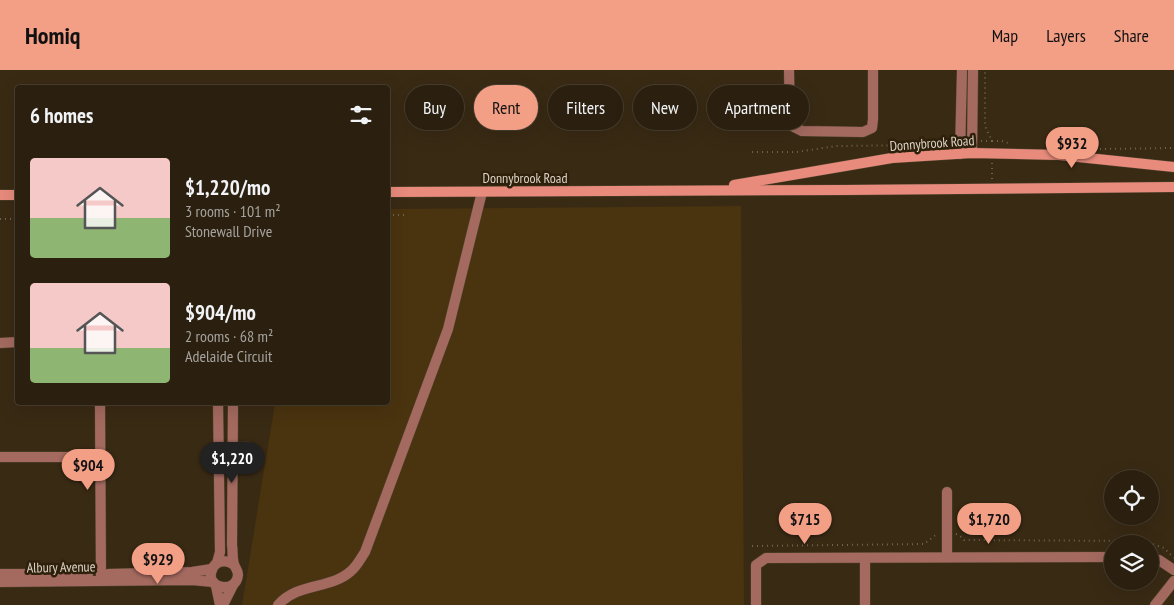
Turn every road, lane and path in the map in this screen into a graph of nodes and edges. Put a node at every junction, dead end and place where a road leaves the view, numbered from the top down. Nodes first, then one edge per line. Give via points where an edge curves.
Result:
1 (789, 70) edge
2 (872, 70) edge
3 (962, 70) edge
4 (973, 70) edge
5 (985, 70) edge
6 (972, 141) junction
7 (960, 142) junction
8 (752, 152) dead end
9 (972, 152) junction
10 (960, 154) junction
11 (1174, 167) edge
12 (1174, 186) edge
13 (693, 191) junction
14 (390, 192) edge
15 (482, 192) junction
16 (0, 195) edge
17 (15, 195) edge
18 (390, 215) edge
19 (406, 215) dead end
20 (0, 219) edge
21 (15, 219) edge
22 (15, 342) edge
23 (0, 343) edge
24 (100, 405) edge
25 (218, 405) edge
26 (233, 405) edge
27 (248, 447) dead end
28 (218, 448) junction
29 (233, 448) junction
30 (0, 457) edge
31 (100, 457) junction
32 (947, 492) dead end
33 (947, 534) junction
34 (752, 546) dead end
35 (946, 557) junction
36 (1104, 557) edge
37 (865, 558) junction
38 (1174, 558) edge
39 (1159, 560) edge
40 (234, 565) junction
41 (215, 566) junction
42 (1174, 570) edge
43 (0, 574) edge
44 (102, 577) junction
45 (1174, 581) edge
46 (0, 582) edge
47 (215, 584) junction
48 (233, 585) junction
49 (222, 605) edge
50 (278, 605) edge
51 (756, 605) edge
52 (865, 605) edge
53 (1156, 605) edge

1 - 2 street via 790,125 802,131 863,132 872,128
3 - 7 street
4 - 6 street
5 - 6 path via 986,126 992,141
6 - 9 street
7 - 8 path
7 - 10 street
9 - 10 main road, Donnybrook Road
9 - 11 main road, Donnybrook Road via 1059,155
10 - 13 main road, Donnybrook Road via 892,158
12 - 13 main road, Donnybrook Road
13 - 15 main road, Donnybrook Road
14 - 15 main road, Donnybrook Road
15 - 50 street via 448,329 366,552 352,571 337,580 304,588 284,598
16 - 17 main road
18 - 19 path
20 - 21 path
22 - 23 street
24 - 31 street
25 - 28 street
26 - 29 street
27 - 29 street
28 - 29 street
28 - 41 street via 220,552
29 - 40 street
30 - 31 street
31 - 44 street
32 - 33 street
33 - 34 path via 938,534 924,544
33 - 35 street
33 - 38 path via 959,535 964,540 1144,541 1164,548
35 - 36 street
35 - 37 street
37 - 51 street via 766,558 756,565
37 - 52 street
39 - 42 street
40 - 41 street via 226,561
40 - 48 street via 238,573
41 - 44 street, Albury Avenue via 192,572
41 - 47 street via 210,574
43 - 44 street, Albury Avenue
44 - 46 street, Albury Avenue
44 - 47 street, Albury Avenue via 192,580
45 - 53 street
47 - 48 street via 225,588
47 - 49 street
48 - 49 street

